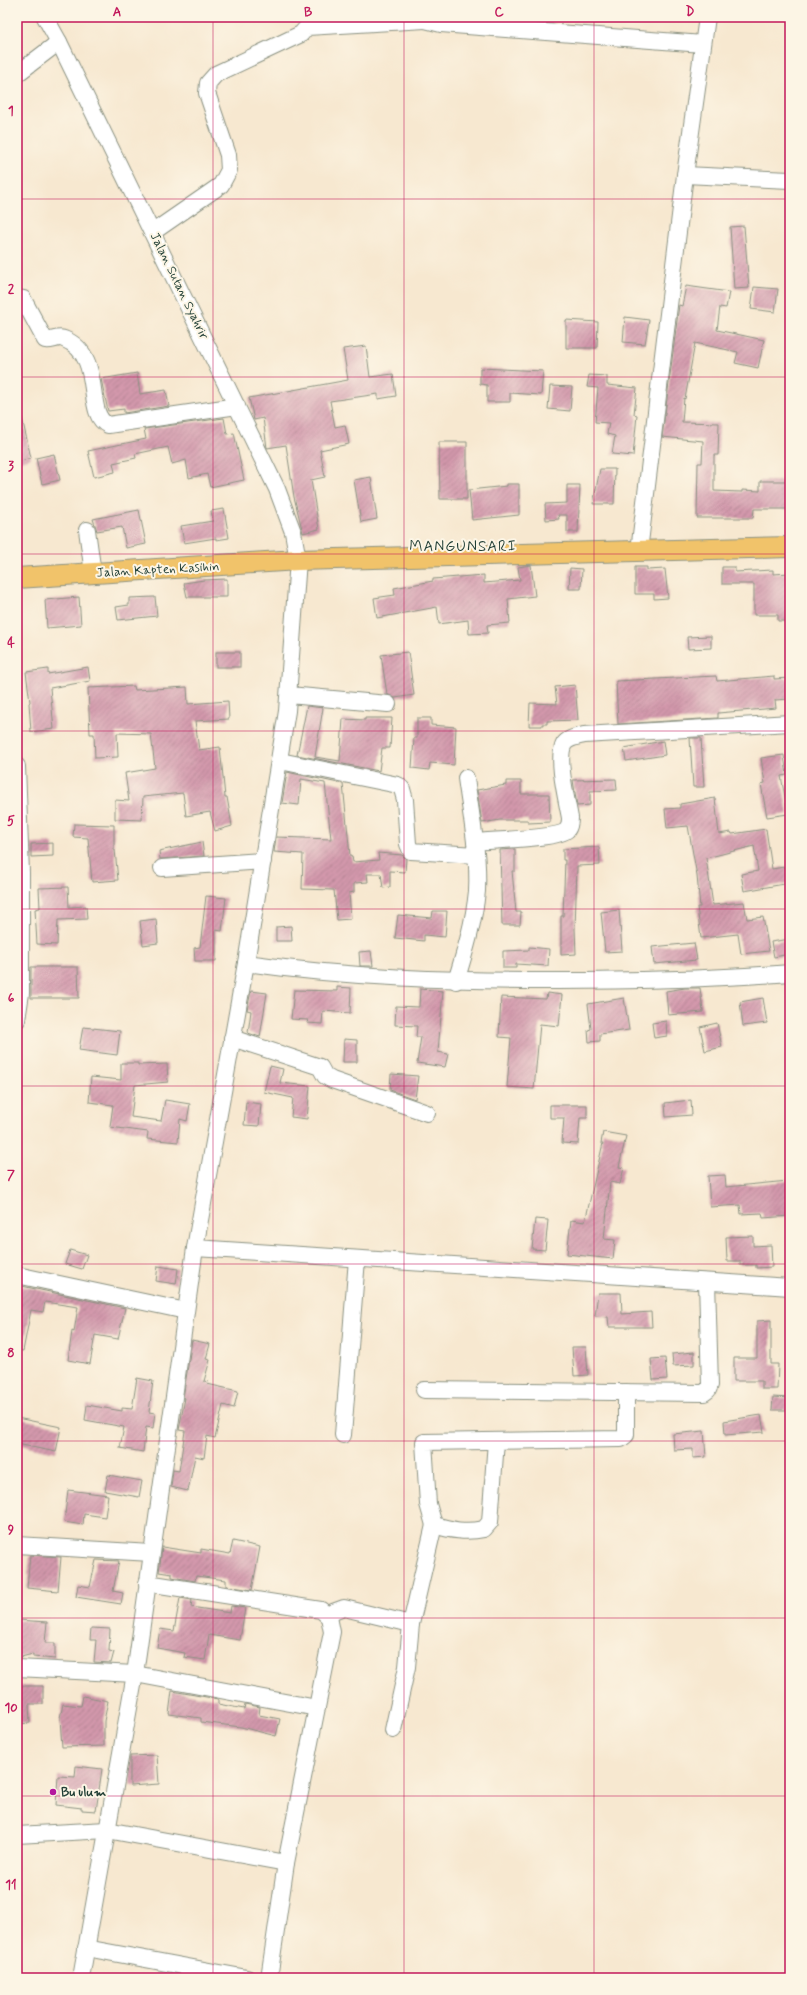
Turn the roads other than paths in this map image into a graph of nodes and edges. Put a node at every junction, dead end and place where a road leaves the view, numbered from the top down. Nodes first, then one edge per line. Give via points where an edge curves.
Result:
1 (45, 17) edge
2 (707, 17) edge
3 (425, 19) edge
4 (307, 22) edge
5 (59, 42) junction
6 (703, 44) junction
7 (17, 74) edge
8 (685, 175) junction
9 (790, 180) edge
10 (153, 232) junction
11 (17, 298) edge
12 (237, 406) junction
13 (87, 530) dead end
14 (790, 548) edge
15 (639, 551) junction
16 (298, 560) junction
17 (93, 573) junction
18 (17, 578) edge
19 (289, 695) junction
20 (388, 704) dead end
21 (790, 723) edge
22 (280, 761) junction
23 (17, 766) edge
24 (466, 778) dead end
25 (475, 848) junction
26 (263, 861) junction
27 (162, 868) dead end
28 (246, 963) junction
29 (790, 973) edge
30 (456, 981) junction
31 (17, 1020) edge
32 (232, 1038) junction
33 (428, 1113) dead end
34 (195, 1248) junction
35 (357, 1259) junction
36 (17, 1275) edge
37 (707, 1282) junction
38 (790, 1287) edge
39 (186, 1312) junction
40 (424, 1390) dead end
41 (626, 1392) junction
42 (343, 1435) dead end
43 (496, 1441) junction
44 (434, 1525) junction
45 (17, 1545) edge
46 (151, 1553) junction
47 (147, 1583) junction
48 (329, 1617) junction
49 (411, 1624) junction
50 (17, 1668) edge
51 (135, 1674) junction
52 (317, 1708) junction
53 (393, 1730) dead end
54 (107, 1830) junction
55 (17, 1835) edge
56 (286, 1863) junction
57 (86, 1948) junction
58 (81, 1978) edge
59 (247, 1978) edge
60 (269, 1978) edge

1 - 5 street, Jalan Sutan Syahrir
2 - 6 street
3 - 4 street
3 - 6 street via 441,24
4 - 10 street via 300,34 216,74 208,82 207,93 228,155 229,170 221,185
5 - 7 street
5 - 10 street, Jalan Sutan Syahrir
6 - 8 street
8 - 9 street
8 - 15 street
10 - 12 street, Jalan Sutan Syahrir
11 - 12 street via 23,299 45,340 62,338 75,345 91,369 97,413 108,426
12 - 16 street, Jalan Sutan Syahrir via 277,489 293,532
13 - 17 street
14 - 15 main road, Jalan Kapten Kasihin
15 - 16 main road, Jalan Kapten Kasihin
16 - 17 main road, Jalan Kapten Kasihin
16 - 19 street, Jalan Sutan Syahrir
17 - 18 main road, Jalan Kapten Kasihin
19 - 20 street
19 - 22 street, Jalan Sutan Syahrir
21 - 25 street via 584,735 571,739 564,744 561,757 570,826 553,835
22 - 25 street via 395,784 404,794 408,844 411,851
22 - 26 street, Jalan Sutan Syahrir
23 - 31 street via 21,873 21,993
24 - 25 street
25 - 30 street via 477,891
26 - 27 street
26 - 28 street, Jalan Sutan Syahrir
28 - 30 street via 294,970
28 - 32 street, Jalan Sutan Syahrir
29 - 30 street via 603,981
32 - 33 street via 320,1067 325,1076 332,1080
32 - 34 street, Jalan Sutan Syahrir
34 - 35 street
34 - 39 street, Jalan Sutan Syahrir
35 - 37 street
35 - 42 street
36 - 39 street
37 - 38 street
37 - 41 street via 710,1385 708,1390 698,1394
39 - 46 street, Jalan Sutan Syahrir
40 - 41 street
41 - 43 street via 626,1435 620,1439
43 - 44 street via 490,1522 484,1529 471,1532 449,1530
43 - 44 street via 424,1442 428,1504
44 - 49 street
45 - 46 street
46 - 47 street, Jalan Sutan Syahrir
47 - 48 street via 321,1610
47 - 51 street, Jalan Sutan Syahrir
48 - 49 street via 333,1612 344,1608
48 - 52 street via 332,1632
49 - 53 street via 407,1667
50 - 51 street
51 - 52 street
51 - 54 street, Jalan Sutan Syahrir
52 - 56 street
54 - 55 street
54 - 56 street
54 - 57 street, Jalan Sutan Syahrir
56 - 60 street
57 - 58 street, Jalan Sutan Syahrir
57 - 59 street

